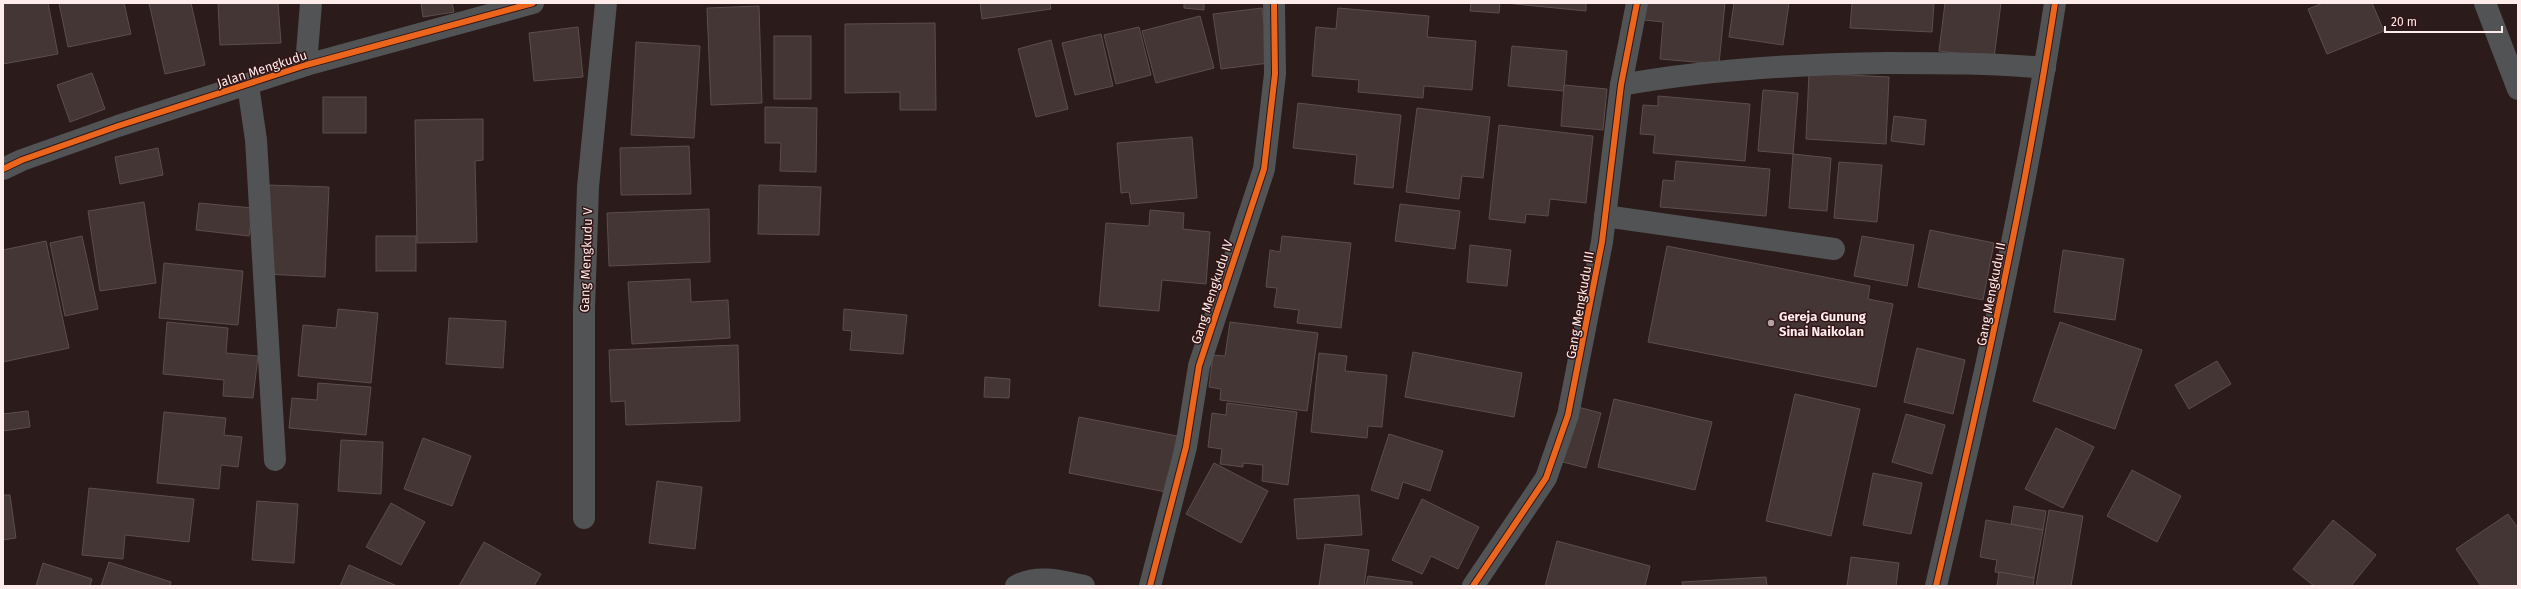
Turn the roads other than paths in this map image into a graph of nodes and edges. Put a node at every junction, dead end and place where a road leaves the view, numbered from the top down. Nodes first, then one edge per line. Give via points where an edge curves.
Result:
1 (311, 3) edge
2 (533, 3) edge
3 (606, 3) edge
4 (1274, 3) edge
5 (1638, 3) edge
6 (2055, 3) edge
7 (2485, 3) edge
8 (306, 65) junction
9 (2045, 68) junction
10 (1621, 84) junction
11 (248, 85) junction
12 (2518, 89) edge
13 (3, 169) edge
14 (1605, 216) junction
15 (1834, 248) dead end
16 (275, 460) dead end
17 (584, 518) dead end
18 (1016, 586) edge
19 (1084, 586) edge
20 (1150, 586) edge
21 (1473, 586) edge
22 (1936, 586) edge

1 - 8 street
2 - 8 street, Jalan Mengkudu
3 - 17 street, Gang Mengkudu V via 588,186 584,309
4 - 20 street, Gang Mengkudu IV via 1275,74 1264,169 1199,366 1186,447
5 - 10 street, Gang Mengkudu III
6 - 9 street, Gang Mengkudu II
7 - 12 street
8 - 11 street, Jalan Mengkudu
9 - 10 street via 1986,62 1821,64 1675,75
9 - 22 street, Gang Mengkudu II via 1992,350
10 - 14 street, Gang Mengkudu III
11 - 13 street, Jalan Mengkudu via 118,126
11 - 16 street via 256,140
14 - 15 street
14 - 21 street, Gang Mengkudu III via 1578,373 1568,415 1546,478
18 - 19 street via 1024,582 1052,579

